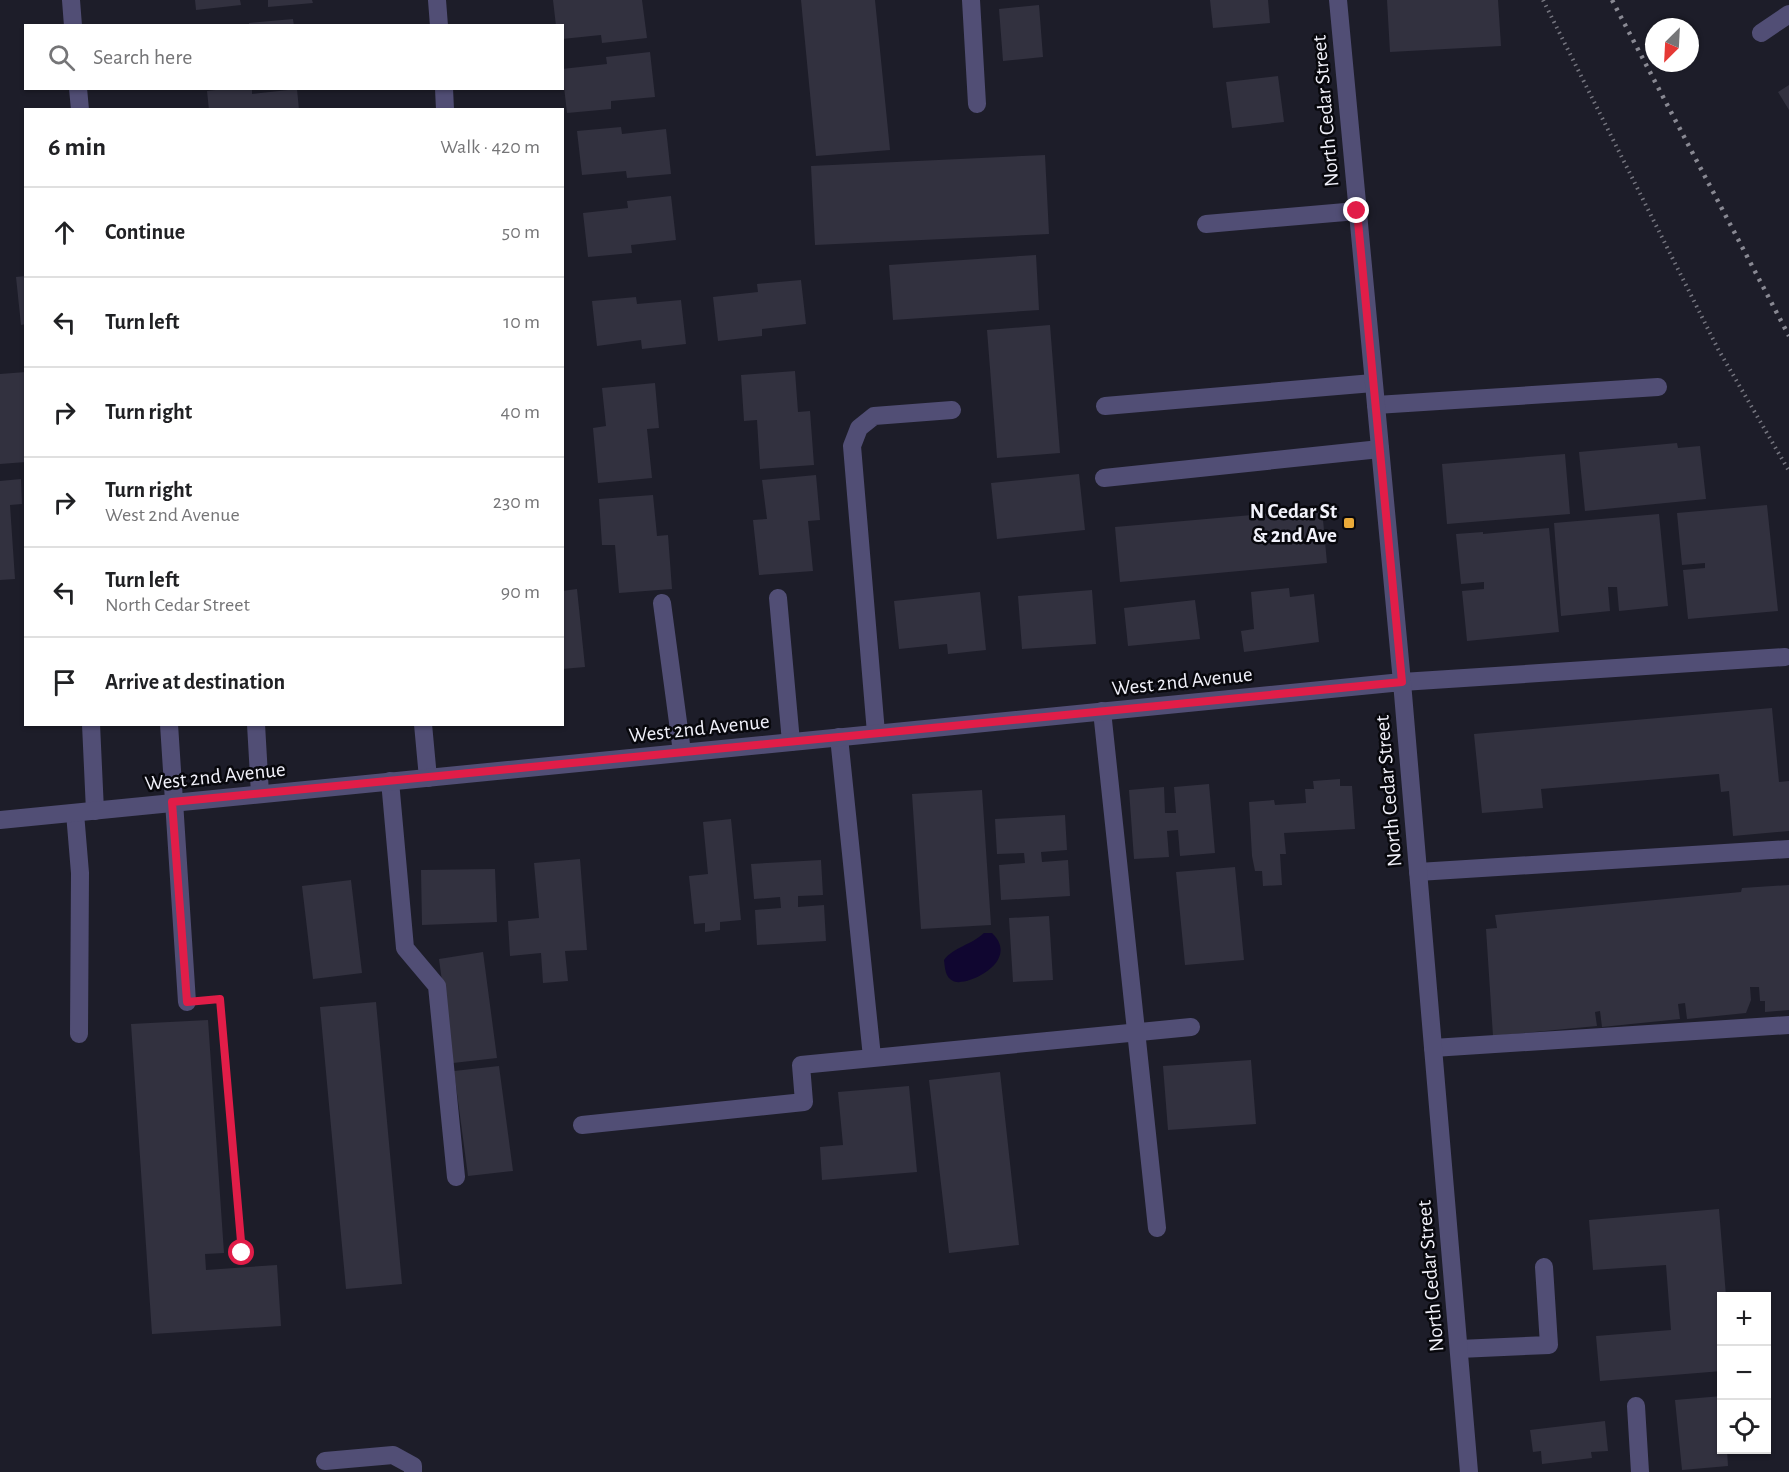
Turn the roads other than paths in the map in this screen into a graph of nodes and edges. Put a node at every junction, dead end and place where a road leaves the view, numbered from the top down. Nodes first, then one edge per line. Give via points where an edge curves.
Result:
1 (70, 0) edge
2 (437, 0) edge
3 (971, 0) edge
4 (1338, 0) edge
5 (1789, 14) edge
6 (73, 24) edge
7 (439, 24) edge
8 (1761, 33) dead end
9 (78, 90) edge
10 (444, 90) edge
11 (978, 104) dead end
12 (80, 108) edge
13 (445, 108) edge
14 (1357, 211) junction
15 (1206, 224) dead end
16 (1374, 383) junction
17 (1658, 387) dead end
18 (1376, 405) junction
19 (1105, 406) dead end
20 (952, 410) dead end
21 (1380, 449) junction
22 (1104, 478) dead end
23 (778, 598) dead end
24 (662, 603) dead end
25 (1785, 657) dead end
26 (1402, 682) junction
27 (1102, 711) junction
28 (90, 726) edge
29 (169, 726) edge
30 (256, 726) edge
31 (423, 726) edge
32 (876, 733) junction
33 (839, 737) junction
34 (790, 742) junction
35 (682, 752) junction
36 (428, 778) junction
37 (390, 781) junction
38 (260, 794) junction
39 (172, 802) junction
40 (95, 810) junction
41 (75, 813) junction
42 (0, 820) edge
43 (1789, 849) edge
44 (1418, 872) junction
45 (187, 1002) road end
46 (1789, 1024) edge
47 (1191, 1027) dead end
48 (1136, 1032) junction
49 (79, 1034) dead end
50 (1433, 1048) junction
51 (872, 1057) junction
52 (582, 1125) dead end
53 (456, 1178) dead end
54 (1157, 1228) dead end
55 (1544, 1267) dead end
56 (1459, 1348) junction
57 (1636, 1406) dead end
58 (325, 1461) dead end
59 (413, 1472) edge
60 (1469, 1472) edge
61 (1640, 1472) edge

1 - 6 street
2 - 7 street
3 - 11 street
4 - 14 street, North Cedar Street
5 - 8 street
9 - 12 street
10 - 13 street
14 - 15 street
14 - 16 street, North Cedar Street
16 - 18 street, North Cedar Street
16 - 19 street
17 - 18 street
18 - 21 street, North Cedar Street
20 - 32 street via 874,417 859,428 852,446
21 - 22 street
21 - 26 street, North Cedar Street
23 - 34 street
24 - 35 street
25 - 26 street, West 2nd Avenue
26 - 27 street, West 2nd Avenue
26 - 44 street, North Cedar Street
27 - 32 street, West 2nd Avenue
27 - 48 street
28 - 40 street
29 - 39 street
30 - 38 street
31 - 36 street
32 - 33 street, West 2nd Avenue
33 - 34 street, West 2nd Avenue
33 - 51 street
34 - 35 street, West 2nd Avenue
35 - 36 street, West 2nd Avenue
36 - 37 street, West 2nd Avenue
37 - 38 street, West 2nd Avenue
37 - 53 street via 405,948 437,986
38 - 39 street, West 2nd Avenue
39 - 40 street, West 2nd Avenue
39 - 45 street
40 - 41 street, West 2nd Avenue
41 - 42 street, West 2nd Avenue
41 - 49 street via 80,873
43 - 44 street
44 - 50 street, North Cedar Street
46 - 50 street
47 - 48 street
48 - 51 street
48 - 54 street
50 - 56 street, North Cedar Street
51 - 52 street via 801,1065 804,1102
55 - 56 street via 1549,1345
56 - 60 street, North Cedar Street
57 - 61 street
58 - 59 street via 393,1455 413,1466

